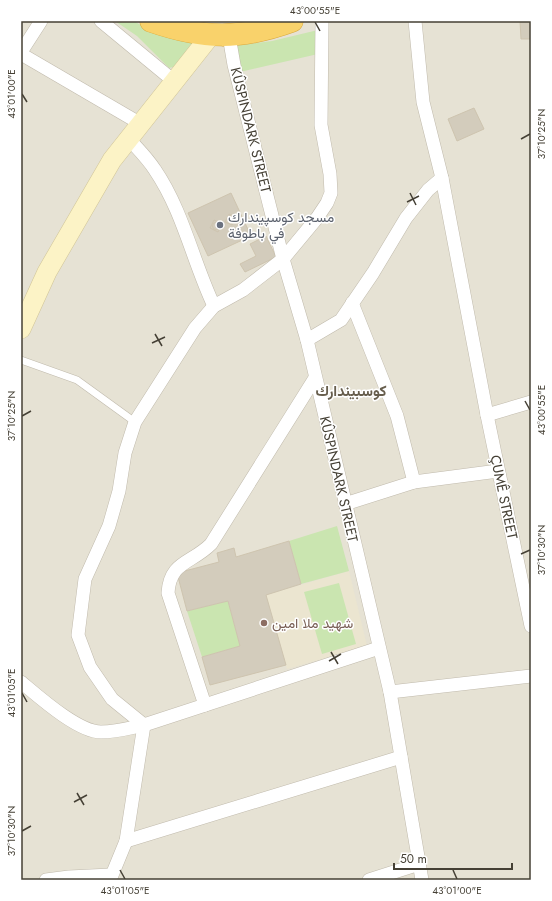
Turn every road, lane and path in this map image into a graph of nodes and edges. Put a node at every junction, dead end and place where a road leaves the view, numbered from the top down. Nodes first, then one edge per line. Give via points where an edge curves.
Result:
1 (42, 21) edge
2 (101, 21) edge
3 (151, 21) edge
4 (292, 21) edge
5 (322, 21) edge
6 (415, 21) edge
7 (220, 36) junction
8 (21, 53) edge
9 (175, 82) junction
10 (141, 124) junction
11 (129, 139) junction
12 (442, 178) junction
13 (283, 259) junction
14 (352, 303) junction
15 (214, 306) junction
16 (21, 329) edge
17 (306, 340) junction
18 (21, 360) edge
19 (315, 378) junction
20 (531, 402) edge
21 (487, 416) junction
22 (135, 422) junction
23 (498, 470) junction
24 (414, 482) junction
25 (345, 504) junction
26 (531, 626) edge
27 (379, 648) junction
28 (531, 676) edge
29 (21, 682) edge
30 (390, 692) junction
31 (205, 705) junction
32 (144, 725) junction
33 (401, 757) junction
34 (126, 841) junction
35 (419, 864) junction
36 (111, 878) edge
37 (46, 880) edge
38 (369, 880) edge
39 (422, 880) edge

1 - 8 street
2 - 9 street
3 - 7 highway via 177,30
4 - 7 highway via 256,32
5 - 13 street via 321,125 331,193 317,218
6 - 12 street, ÇUMÊ STREET via 423,102
7 - 9 street
7 - 13 street, KÛSPINDARK STREET via 234,65
8 - 10 street
9 - 10 street
10 - 11 street
11 - 15 street via 155,169 166,187
11 - 16 street via 112,160 47,272
12 - 14 street via 428,190 406,218
12 - 21 street, ÇUMÊ STREET
13 - 15 street via 243,290
13 - 17 street, KÛSPINDARK STREET
14 - 17 street via 341,320
14 - 24 street via 396,416
15 - 22 street via 195,328
17 - 19 street, KÛSPINDARK STREET
18 - 22 lane via 77,380
19 - 25 street, KÛSPINDARK STREET
19 - 31 street via 211,544 180,566 169,581 168,593
20 - 21 street
21 - 23 street, ÇUMÊ STREET
22 - 32 street via 125,453 119,491 109,526 85,579 78,635 90,667 112,700
23 - 24 street
23 - 26 street, ÇUMÊ STREET
24 - 25 street
25 - 27 street, KÛSPINDARK STREET
27 - 30 street, KÛSPINDARK STREET
27 - 31 street
28 - 30 street
29 - 32 street via 83,728 100,732
30 - 33 street, KÛSPINDARK STREET
31 - 32 street
32 - 34 street
33 - 34 street
33 - 35 street, KÛSPINDARK STREET
34 - 36 street
35 - 38 street
35 - 39 street, KÛSPINDARK STREET
36 - 37 street via 69,876

